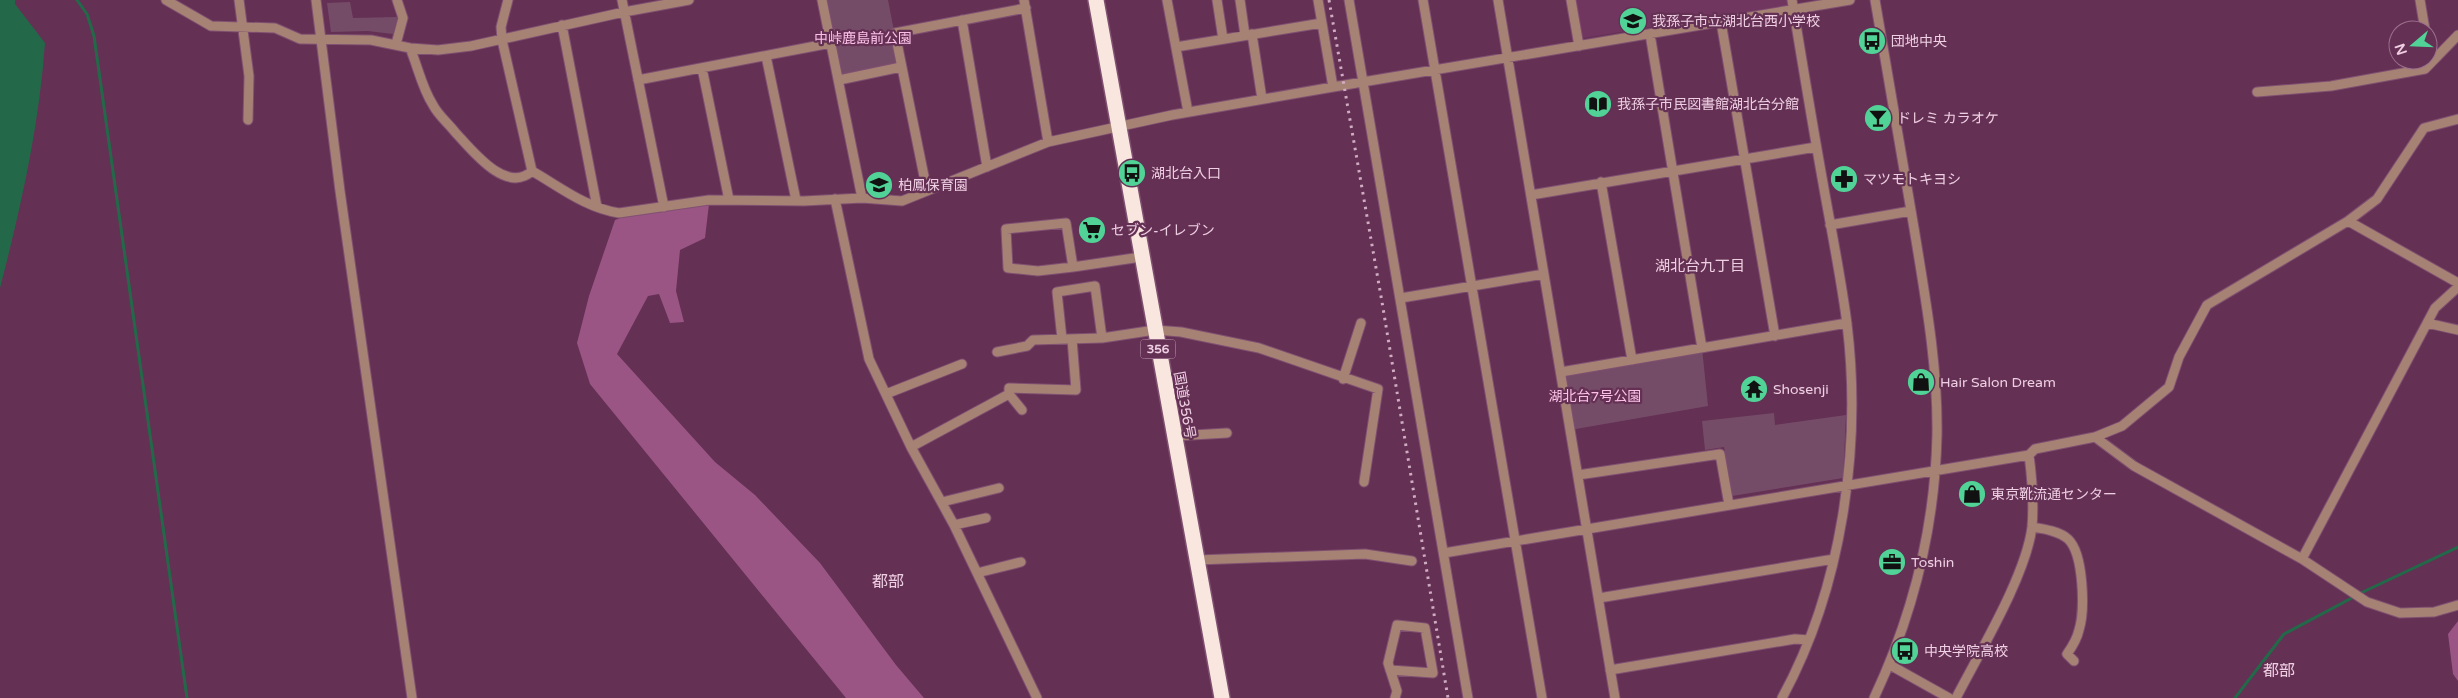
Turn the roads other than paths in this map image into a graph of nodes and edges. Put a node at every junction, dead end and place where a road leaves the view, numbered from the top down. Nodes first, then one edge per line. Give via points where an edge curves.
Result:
1 (166, 0) edge
2 (239, 0) edge
3 (316, 0) edge
4 (397, 0) edge
5 (508, 0) edge
6 (622, 0) edge
7 (688, 0) edge
8 (822, 0) edge
9 (1096, 0) edge
10 (1167, 0) edge
11 (1217, 0) edge
12 (1240, 0) edge
13 (1318, 0) edge
14 (1349, 0) edge
15 (1423, 0) edge
16 (1498, 0) edge
17 (1571, 0) edge
18 (1792, 0) edge
19 (1850, 0) edge
20 (1875, 0) edge
21 (2420, 0) edge
22 (1025, 4) edge
23 (1794, 10) junction
24 (624, 12) junction
25 (962, 20) junction
26 (2423, 20) edge
27 (1722, 22) junction
28 (1322, 23) junction
29 (562, 25) junction
30 (244, 28) junction
31 (1650, 34) junction
32 (1249, 35) junction
33 (2458, 35) edge
34 (320, 39) junction
35 (1224, 39) junction
36 (502, 40) junction
37 (831, 43) junction
38 (396, 44) junction
39 (1579, 46) junction
40 (1176, 47) junction
41 (410, 48) junction
42 (766, 56) junction
43 (2438, 56) edge
44 (1508, 58) junction
45 (901, 67) junction
46 (702, 68) junction
47 (1435, 70) junction
48 (2419, 70) edge
49 (638, 80) junction
50 (839, 80) junction
51 (1363, 82) junction
52 (1333, 87) junction
53 (2256, 92) dead end
54 (1262, 99) junction
55 (1188, 112) junction
56 (2458, 119) edge
57 (248, 120) dead end
58 (1118, 128) junction
59 (1048, 142) junction
60 (1816, 147) junction
61 (1744, 158) junction
62 (986, 167) junction
63 (1672, 170) junction
64 (532, 171) junction
65 (1601, 182) junction
66 (927, 191) junction
67 (1531, 194) junction
68 (862, 198) junction
69 (835, 199) junction
70 (729, 200) junction
71 (796, 200) junction
72 (597, 207) junction
73 (664, 207) junction
74 (1911, 211) junction
75 (2348, 221) junction
76 (1830, 225) junction
77 (1141, 257) junction
78 (1073, 267) junction
79 (1544, 274) junction
80 (2458, 285) edge
81 (1472, 287) junction
82 (1401, 298) junction
83 (1847, 323) junction
84 (2427, 323) junction
85 (1361, 324) dead end
86 (1155, 330) junction
87 (2458, 330) edge
88 (1775, 336) junction
89 (1102, 338) junction
90 (1062, 339) junction
91 (1072, 339) junction
92 (1702, 348) junction
93 (997, 352) dead end
94 (1632, 360) junction
95 (962, 364) dead end
96 (1561, 372) junction
97 (1343, 379) junction
98 (886, 394) junction
99 (1009, 394) junction
100 (1022, 410) dead end
101 (1227, 433) dead end
102 (1174, 436) junction
103 (2095, 437) junction
104 (911, 447) junction
105 (2030, 454) junction
106 (1935, 469) junction
107 (1578, 475) junction
108 (1364, 482) dead end
109 (1848, 484) junction
110 (999, 488) dead end
111 (942, 502) junction
112 (1729, 505) junction
113 (986, 518) dead end
114 (954, 525) junction
115 (2032, 527) junction
116 (1587, 529) junction
117 (1516, 541) junction
118 (1444, 553) junction
119 (1834, 559) junction
120 (2302, 559) junction
121 (1197, 560) junction
122 (1412, 561) dead end
123 (1022, 562) dead end
124 (977, 573) junction
125 (1599, 598) junction
126 (2458, 605) edge
127 (1809, 640) junction
128 (2074, 661) dead end
129 (1890, 665) junction
130 (1390, 670) junction
131 (1610, 670) junction
132 (412, 698) edge
133 (1037, 698) edge
134 (1222, 698) edge
135 (1395, 698) edge
136 (1468, 698) edge
137 (1542, 698) edge
138 (1615, 698) edge
139 (1782, 698) edge
140 (1874, 698) edge
141 (1949, 698) edge
142 (1956, 698) edge

1 - 30 street via 211,26
2 - 30 street
3 - 34 street
4 - 38 street via 403,18
5 - 36 street via 501,27
6 - 24 street
7 - 24 street
8 - 37 street
9 - 58 highway, 国道356号 / 356
10 - 40 street
11 - 35 street
12 - 32 street
13 - 28 street
14 - 51 street
15 - 47 street
16 - 44 street
17 - 39 street
18 - 23 street
19 - 23 street
20 - 74 street
21 - 26 street
22 - 25 street
22 - 59 street
23 - 27 street
23 - 60 street
24 - 29 street
24 - 49 street
25 - 45 street via 895,33
25 - 62 street
27 - 31 street
27 - 61 street
28 - 32 street
28 - 52 street
29 - 36 street
29 - 72 street
30 - 34 street via 275,28 300,39
30 - 57 street via 249,76
31 - 39 street
31 - 63 street
32 - 35 street
32 - 54 street
33 - 43 street
34 - 38 street
34 - 132 street
35 - 40 street
36 - 41 street via 454,49
36 - 64 street
37 - 42 street
37 - 50 street
38 - 41 street
39 - 44 street
40 - 55 street
41 - 64 street via 433,106 491,169 522,178
42 - 46 street
42 - 71 street
44 - 47 street
44 - 67 street
45 - 50 street
45 - 66 street
46 - 49 street
46 - 70 street
47 - 51 street
47 - 81 street
48 - 53 street via 2331,86
49 - 73 street
50 - 68 street
51 - 52 street
51 - 82 street
52 - 54 street
54 - 55 street
55 - 58 street
56 - 75 street via 2424,128 2377,199
58 - 59 street
58 - 77 highway, 国道356号 / 356
59 - 62 street
60 - 61 street
60 - 76 street
61 - 63 street
61 - 88 street
62 - 66 street
63 - 65 street
63 - 92 street
64 - 72 street via 582,202
65 - 67 street
65 - 94 street
66 - 68 street via 902,201
67 - 79 street
68 - 69 street
69 - 71 street
69 - 98 street via 864,343
70 - 71 street
70 - 73 street
72 - 73 street via 619,213
74 - 76 street
74 - 106 street via 1934,365
75 - 80 street
75 - 103 street via 2207,304 2179,357 2169,387 2122,426
76 - 83 street
77 - 78 street
77 - 86 highway, 国道356号 / 356
78 - 78 street via 1038,271 1008,268 1006,229 1066,223
79 - 81 street
79 - 96 street
80 - 84 street via 2435,308
81 - 82 street
81 - 117 street
82 - 118 street
83 - 88 street
83 - 109 street via 1851,423
84 - 87 street
84 - 120 street
85 - 97 street
86 - 89 street
86 - 97 street via 1259,348
86 - 102 highway, 国道356号 / 356
88 - 92 street
89 - 90 street via 1095,286 1057,292
89 - 91 street
90 - 91 street
90 - 93 street via 1033,340 1027,346
91 - 99 street via 1076,390 1009,388
92 - 94 street
94 - 96 street
95 - 98 street
96 - 107 street
97 - 108 street via 1378,389
98 - 104 street
99 - 100 street
99 - 104 street
101 - 102 street
102 - 121 highway, 国道356号 / 356
103 - 105 street via 2035,448
103 - 120 street via 2134,466
104 - 111 street
105 - 106 street
105 - 115 street
106 - 109 street
106 - 129 street via 1919,572 1904,629
107 - 112 street via 1720,454
107 - 116 street
109 - 112 street
109 - 119 street
110 - 111 street
111 - 114 street
112 - 116 street
113 - 114 street
114 - 124 street
115 - 128 street via 2063,536 2077,553 2082,583 2080,629 2066,654
115 - 142 street via 2027,549 2008,595
116 - 117 street
116 - 125 street
117 - 118 street
117 - 137 street
118 - 136 street
119 - 125 street
119 - 127 street
120 - 126 street via 2367,602 2400,613 2434,612
121 - 122 street via 1364,554
121 - 134 highway, 国道356号 / 356
123 - 124 street
124 - 133 street
125 - 131 street
127 - 131 street via 1795,639
127 - 139 street
129 - 140 street
129 - 141 street
130 - 130 street via 1388,663 1397,625 1425,628 1433,673
130 - 135 street via 1397,691
131 - 138 street

